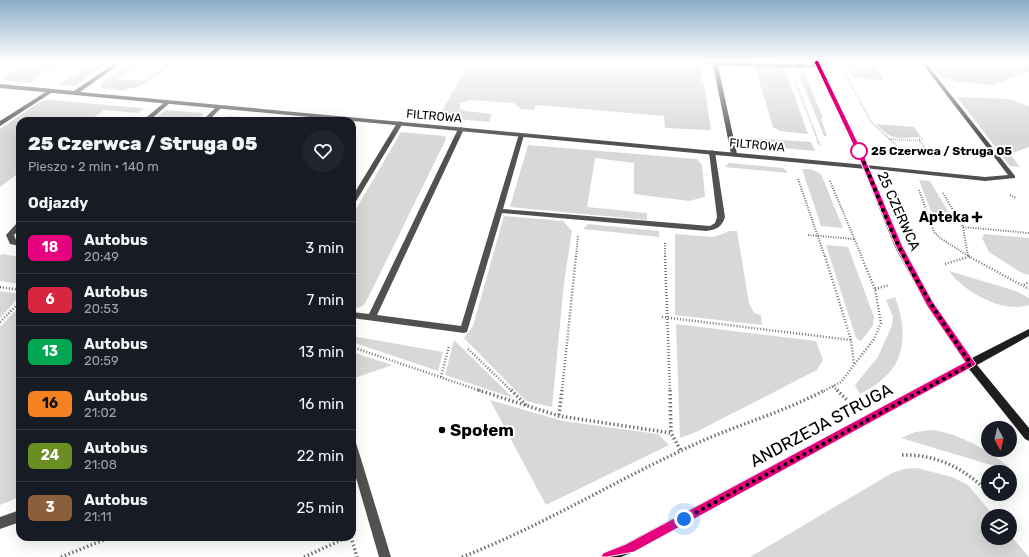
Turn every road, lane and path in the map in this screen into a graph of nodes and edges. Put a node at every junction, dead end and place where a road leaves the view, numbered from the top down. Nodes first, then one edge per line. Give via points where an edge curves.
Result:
1 (20, 88) edge
2 (82, 88) edge
3 (720, 88) edge
4 (829, 88) edge
5 (943, 88) edge
6 (50, 91) junction
7 (75, 93) junction
8 (168, 102) junction
9 (220, 106) junction
10 (150, 117) edge
11 (209, 117) edge
12 (317, 117) edge
13 (356, 121) edge
14 (0, 124) edge
15 (400, 124) junction
16 (461, 129) junction
17 (521, 135) junction
18 (890, 139) dead end
19 (712, 152) junction
20 (927, 152) dead end
21 (734, 154) junction
22 (866, 167) junction
23 (796, 173) dead end
24 (939, 186) dead end
25 (356, 197) edge
26 (499, 210) junction
27 (579, 219) junction
28 (664, 226) junction
29 (963, 227) junction
30 (16, 229) edge
31 (1029, 234) edge
32 (808, 235) dead end
33 (818, 236) junction
34 (854, 239) dead end
35 (16, 242) edge
36 (968, 256) junction
37 (945, 264) dead end
38 (1029, 282) edge
39 (889, 284) dead end
40 (1024, 285) junction
41 (0, 287) edge
42 (1029, 288) edge
43 (16, 289) edge
44 (16, 306) edge
45 (356, 315) edge
46 (372, 317) junction
47 (662, 317) dead end
48 (668, 318) junction
49 (0, 322) edge
50 (453, 329) junction
51 (1029, 332) edge
52 (851, 340) junction
53 (356, 348) edge
54 (854, 364) junction
55 (971, 364) junction
56 (441, 377) junction
57 (833, 386) junction
58 (848, 401) dead end
59 (528, 407) junction
60 (559, 416) junction
61 (671, 433) junction
62 (1029, 436) edge
63 (681, 451) junction
64 (902, 455) dead end
65 (356, 459) edge
66 (981, 485) edge
67 (16, 517) edge
68 (0, 523) edge
69 (101, 541) edge
70 (339, 541) edge
71 (352, 541) edge
72 (630, 548) junction
73 (61, 557) edge
74 (304, 557) edge
75 (357, 557) edge
76 (385, 557) edge
77 (462, 557) edge
78 (607, 557) edge
79 (618, 557) edge

1 - 6 street, FILTROWA
2 - 7 street
3 - 21 street
4 - 22 street, 25 CZERWCA
5 - 22 street, FILTROWA via 1013,177 985,179
6 - 7 street, FILTROWA
6 - 14 street
7 - 8 street, FILTROWA
8 - 9 street, FILTROWA
8 - 10 street
9 - 11 street
9 - 12 street, FILTROWA
13 - 15 street, FILTROWA
15 - 16 street, FILTROWA
15 - 25 street
16 - 17 street, FILTROWA
16 - 46 street
17 - 19 street, FILTROWA
17 - 26 street
18 - 20 path via 921,140
19 - 21 street, FILTROWA
19 - 28 street via 720,222 714,228 706,229
21 - 22 street, FILTROWA
22 - 55 street, 25 CZERWCA via 894,235 917,280
23 - 33 path
24 - 29 path
26 - 27 street
26 - 50 street via 464,330
27 - 28 street
27 - 60 path
28 - 48 path
29 - 31 path
29 - 36 path
30 - 35 street via 10,236
32 - 33 path
33 - 34 path
33 - 52 path
36 - 37 path
36 - 40 path
38 - 40 path
39 - 54 path via 875,289 881,323 874,339
40 - 42 path
41 - 43 path
44 - 49 path
45 - 46 street
46 - 50 street
47 - 48 path
48 - 52 path
48 - 61 path
50 - 56 path
50 - 59 path via 457,338
51 - 55 street, ANDRZEJA STRUGA
52 - 54 path
53 - 56 path
54 - 57 path via 841,382
55 - 62 street, 25 CZERWCA
55 - 72 street, ANDRZEJA STRUGA
56 - 59 path
57 - 58 path
57 - 63 path via 799,404
59 - 60 path
60 - 61 path
61 - 63 path
63 - 77 path via 506,540
64 - 66 path via 923,456 952,465 968,473
65 - 76 street
67 - 68 street
69 - 73 path
70 - 74 path
71 - 75 path
72 - 78 street, ANDRZEJA STRUGA
72 - 79 street, ANDRZEJA STRUGA

